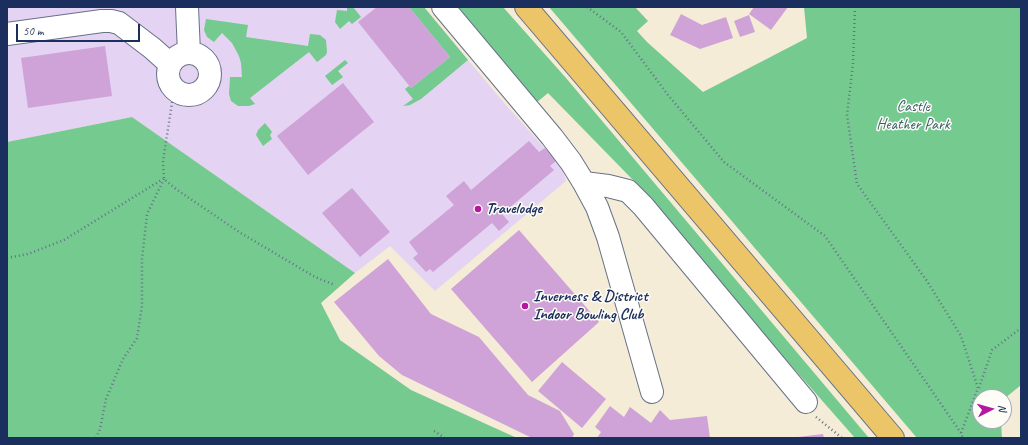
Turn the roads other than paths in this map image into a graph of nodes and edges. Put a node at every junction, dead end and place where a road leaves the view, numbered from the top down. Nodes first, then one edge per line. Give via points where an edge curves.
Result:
1 (187, 7) edge
2 (443, 7) edge
3 (526, 7) edge
4 (7, 34) edge
5 (189, 53) junction
6 (170, 64) junction
7 (584, 183) junction
8 (652, 392) dead end
9 (810, 409) road end
10 (893, 438) edge

1 - 5 street
2 - 7 street via 552,137
3 - 10 main road
4 - 6 street via 111,21 119,23
5 - 6 street via 178,56
5 - 6 street via 202,57 210,69 208,83 200,93 186,96 174,90 168,77
7 - 8 street via 597,207 608,237
7 - 9 street via 628,191

